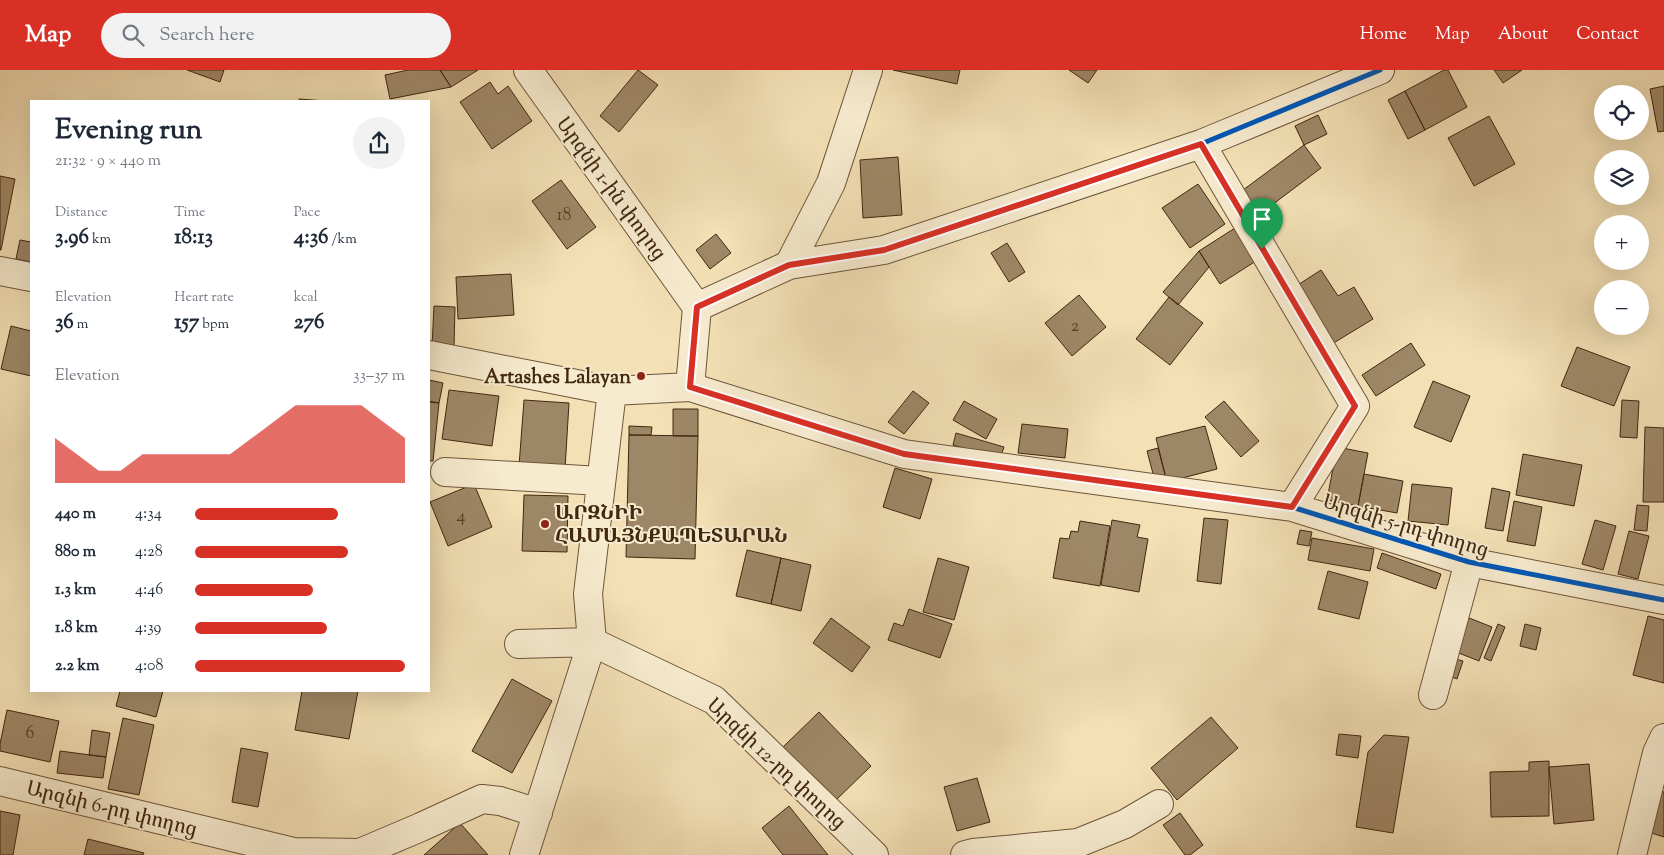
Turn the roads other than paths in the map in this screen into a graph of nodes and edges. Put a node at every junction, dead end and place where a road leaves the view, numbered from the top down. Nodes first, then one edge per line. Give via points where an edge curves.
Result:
1 (528, 70) edge
2 (868, 70) edge
3 (1380, 70) edge
4 (1201, 144) junction
5 (789, 265) junction
6 (0, 271) edge
7 (30, 277) edge
8 (697, 307) junction
9 (430, 355) edge
10 (690, 387) junction
11 (612, 390) junction
12 (445, 472) dead end
13 (601, 481) junction
14 (1292, 507) junction
15 (1469, 562) junction
16 (1664, 600) edge
17 (592, 642) junction
18 (519, 644) dead end
19 (1433, 695) dead end
20 (1664, 738) edge
21 (0, 781) edge
22 (1159, 804) dead end
23 (538, 813) junction
24 (524, 855) edge
25 (874, 855) edge
26 (965, 855) edge
27 (1632, 855) edge

1 - 8 street, Արզնի 1-ին փողոց
2 - 5 street via 831,183
3 - 4 street
4 - 5 street via 884,250
4 - 14 street via 1355,406
5 - 8 street
6 - 7 street
8 - 10 street
9 - 11 street, Արզնի 5-րդ փողոց
10 - 11 street, Արզնի 5-րդ փողոց
10 - 14 street, Արզնի 5-րդ փողոց via 904,454
11 - 13 street
12 - 13 street
13 - 17 street via 588,594
14 - 15 street, Արզնի 5-րդ փողոց
15 - 16 street, Արզնի 5-րդ փողոց
15 - 19 street
17 - 18 street
17 - 23 street
17 - 25 street, Արզնի 12-րդ փողոց via 714,700
20 - 27 street via 1657,753
21 - 23 street, Արզնի 6-րդ փողոց via 294,852 360,852 482,798
22 - 26 street via 1125,824 1078,843
23 - 24 street

